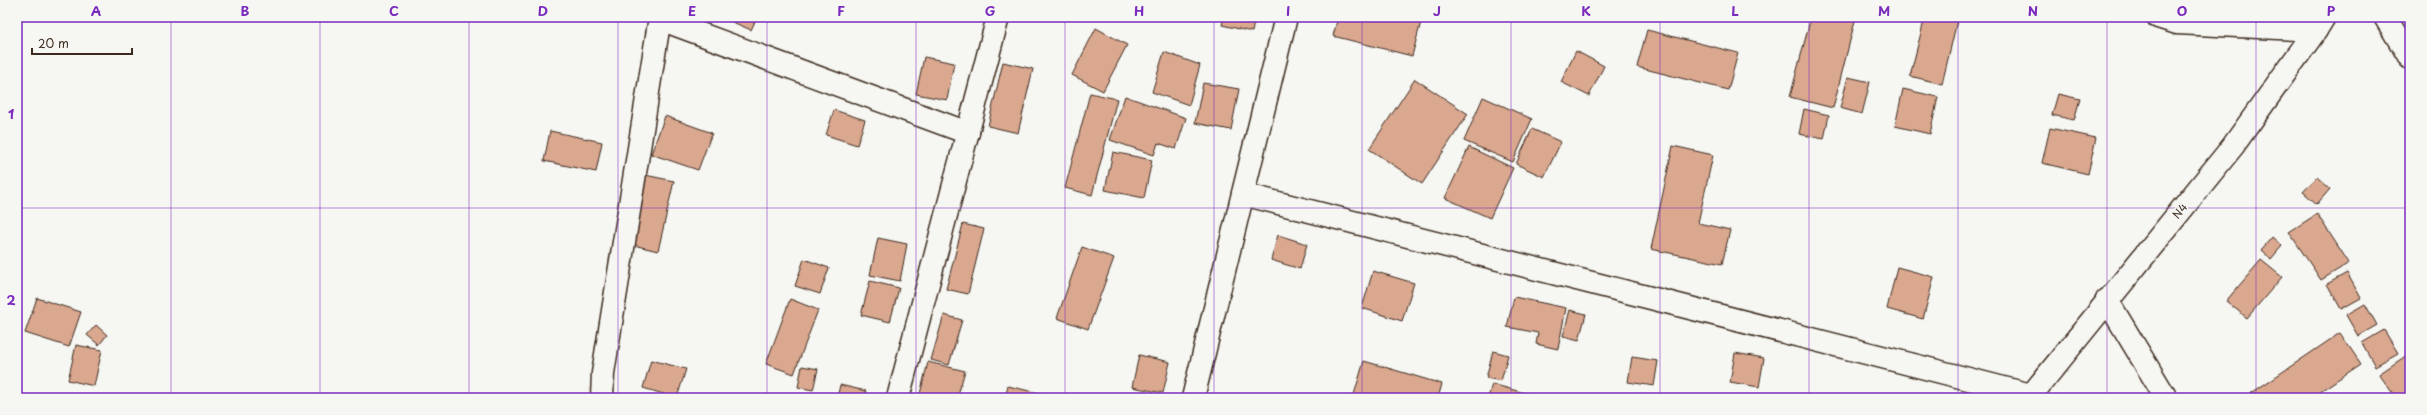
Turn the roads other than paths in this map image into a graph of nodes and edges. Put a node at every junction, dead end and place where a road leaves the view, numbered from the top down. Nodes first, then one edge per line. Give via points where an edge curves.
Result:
1 (998, 17) edge
2 (1286, 17) edge
3 (2158, 17) edge
4 (2385, 17) edge
5 (660, 18) edge
6 (2320, 24) edge
7 (2410, 58) edge
8 (968, 133) junction
9 (1243, 194) junction
10 (2107, 300) junction
11 (2030, 396) edge
12 (602, 398) edge
13 (898, 398) edge
14 (1193, 398) edge
15 (2166, 398) edge

1 - 8 street
2 - 9 street
3 - 6 street via 2176,22
4 - 7 street
5 - 8 street
5 - 12 street via 603,373
6 - 10 street, N4 via 2233,146
8 - 13 street
9 - 11 street
9 - 14 street
10 - 11 street, N4
10 - 15 street

